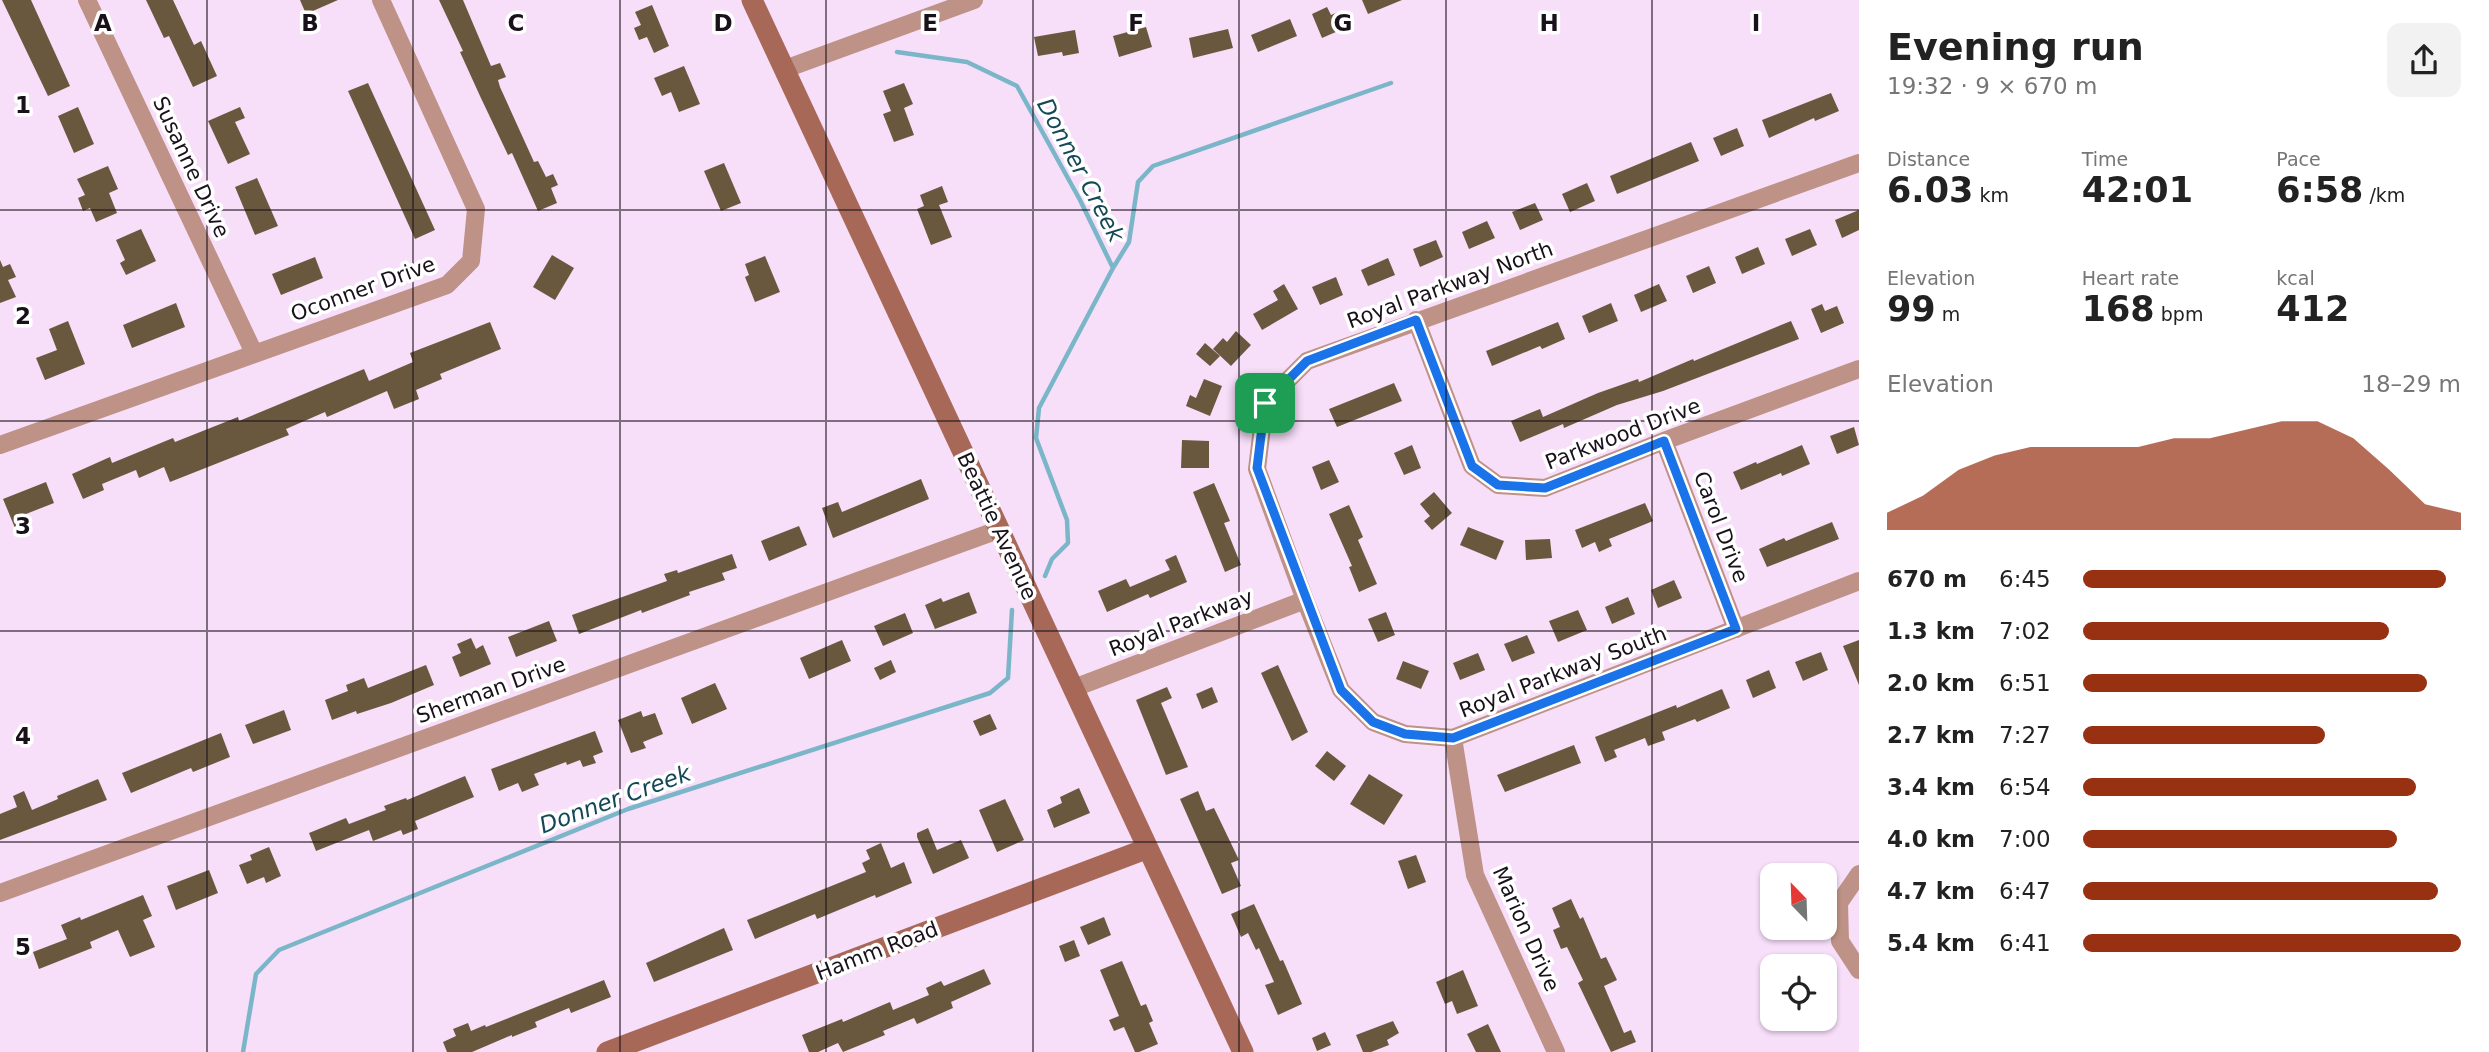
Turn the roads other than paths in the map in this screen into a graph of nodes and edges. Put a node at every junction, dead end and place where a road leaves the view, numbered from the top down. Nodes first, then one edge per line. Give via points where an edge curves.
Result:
1 (87, 0) edge
2 (381, 0) edge
3 (752, 0) edge
4 (974, 0) edge
5 (785, 69) junction
6 (1859, 163) edge
7 (1416, 320) junction
8 (254, 352) junction
9 (1859, 369) edge
10 (1664, 441) junction
11 (1, 443) edge
12 (998, 530) junction
13 (1859, 581) edge
14 (1305, 600) junction
15 (1736, 629) junction
16 (1074, 688) junction
17 (1453, 738) junction
18 (1146, 849) junction
19 (1859, 874) edge
20 (0, 893) edge
21 (1859, 970) edge
22 (607, 1052) edge
23 (1243, 1052) edge
24 (1556, 1052) edge

1 - 8 street, Susanne Drive
2 - 8 street, Oconner Drive via 476,209 471,261 447,285
3 - 5 street, Beattie Avenue
4 - 5 street
5 - 12 street, Beattie Avenue
6 - 7 street, Royal Parkway North
7 - 10 street, Parkwood Drive via 1472,466 1498,485 1545,488
7 - 14 street, Royal Parkway North via 1307,361 1265,403 1257,468
8 - 11 street, Oconner Drive
9 - 10 street, Parkwood Drive
10 - 15 street, Carol Drive
12 - 16 street, Beattie Avenue
12 - 20 street, Sherman Drive
13 - 15 street, Royal Parkway South
14 - 16 street, Royal Parkway
14 - 17 street, Royal Parkway South via 1341,690 1373,722 1405,734
15 - 17 street, Royal Parkway South
16 - 18 street, Beattie Avenue
17 - 24 street, Marion Drive via 1475,875
18 - 22 street, Hamm Road
18 - 23 street, Beattie Avenue
19 - 21 street via 1839,903 1840,941

